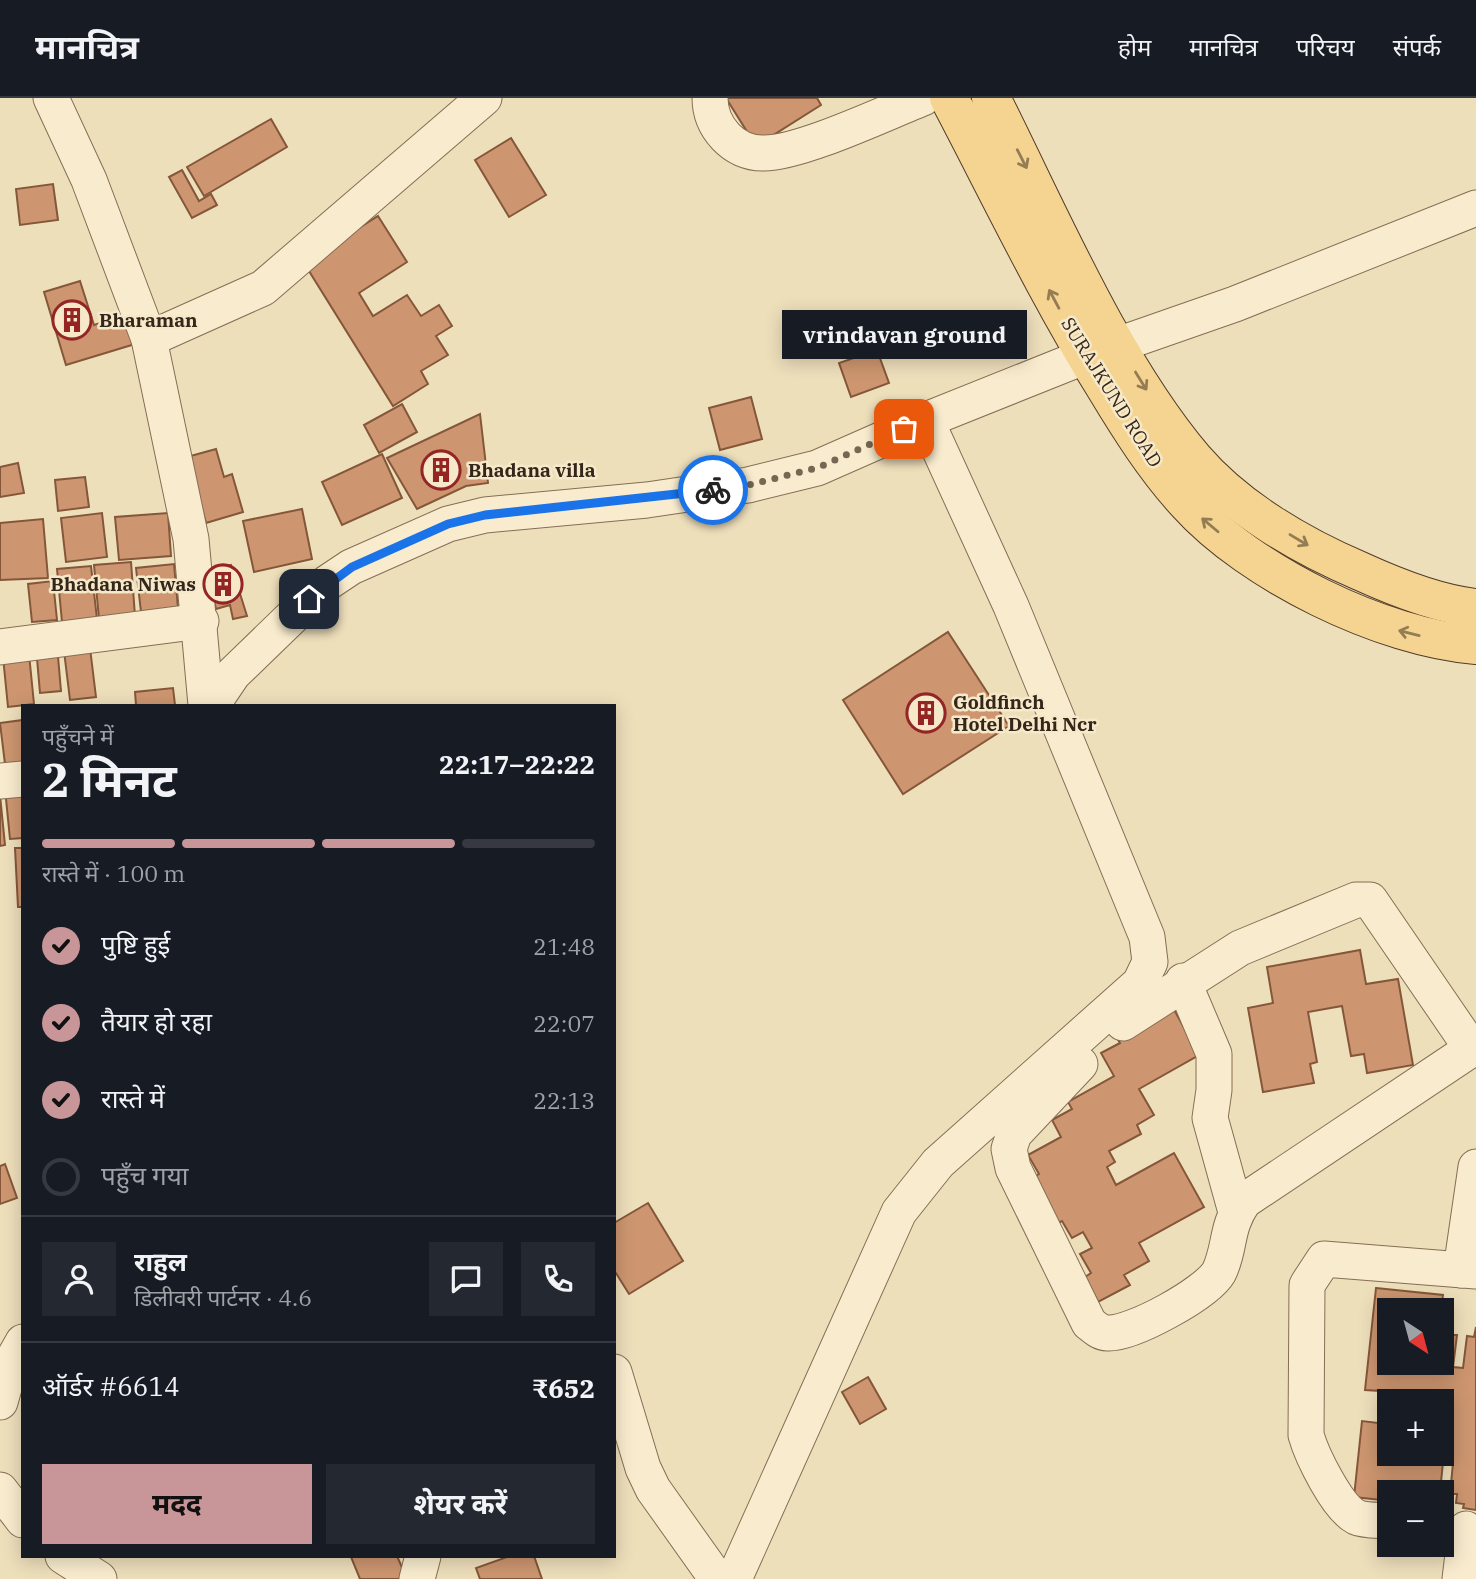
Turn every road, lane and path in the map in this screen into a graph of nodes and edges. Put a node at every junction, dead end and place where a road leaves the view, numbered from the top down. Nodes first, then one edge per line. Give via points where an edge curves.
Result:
1 (51, 98) edge
2 (484, 98) edge
3 (709, 98) edge
4 (923, 98) edge
5 (949, 98) edge
6 (991, 98) edge
7 (1476, 208) edge
8 (149, 339) junction
9 (1102, 351) junction
10 (926, 420) junction
11 (1476, 608) edge
12 (201, 621) junction
13 (1476, 645) edge
14 (0, 647) edge
15 (206, 704) edge
16 (213, 704) edge
17 (21, 779) edge
18 (0, 781) edge
19 (1183, 981) junction
20 (1474, 1048) edge
21 (1476, 1167) edge
22 (1236, 1212) junction
23 (1468, 1270) edge
24 (21, 1346) edge
25 (616, 1379) edge
26 (0, 1402) edge
27 (0, 1490) edge
28 (21, 1517) edge
29 (1377, 1520) edge
30 (1461, 1528) edge
31 (66, 1558) edge
32 (422, 1558) edge
33 (99, 1579) edge
34 (417, 1579) edge
35 (716, 1579) edge
36 (734, 1579) edge
37 (1460, 1579) edge

1 - 8 street via 89,180
2 - 8 street via 263,288
3 - 4 street via 710,115 726,136 742,150 765,154
9 -> 5 main road, SURAJKUND ROAD
6 -> 9 main road, SURAJKUND ROAD
7 - 9 street via 1235,304
8 - 12 street via 191,539
9 - 10 street
9 -> 11 main road, SURAJKUND ROAD via 1195,460 1258,513 1302,542 1385,582
13 -> 9 main road, SURAJKUND ROAD via 1403,631 1362,617 1318,597 1221,534 1187,504 1161,472
10 - 16 street via 817,468 748,485 485,515 448,524 327,583 233,674
10 - 36 street via 1011,606 1147,937 1150,961 1140,983 938,1163 899,1212
12 - 14 street
12 - 15 street
17 - 18 street
19 - 20 street via 1240,947 1356,900 1370,900
19 - 22 street via 1214,1054 1210,1118
19 - 22 street via 1100,1043 1014,1134 1009,1149 1013,1168 1089,1323 1103,1334 1119,1333 1189,1300 1208,1286 1219,1270
20 - 22 street via 1261,1188
21 - 23 street
23 - 29 street via 1324,1259 1307,1285 1306,1435 1346,1510 1358,1518
24 - 26 street
25 - 35 street via 653,1489
27 - 28 street
30 - 37 street
31 - 33 street
32 - 34 street

